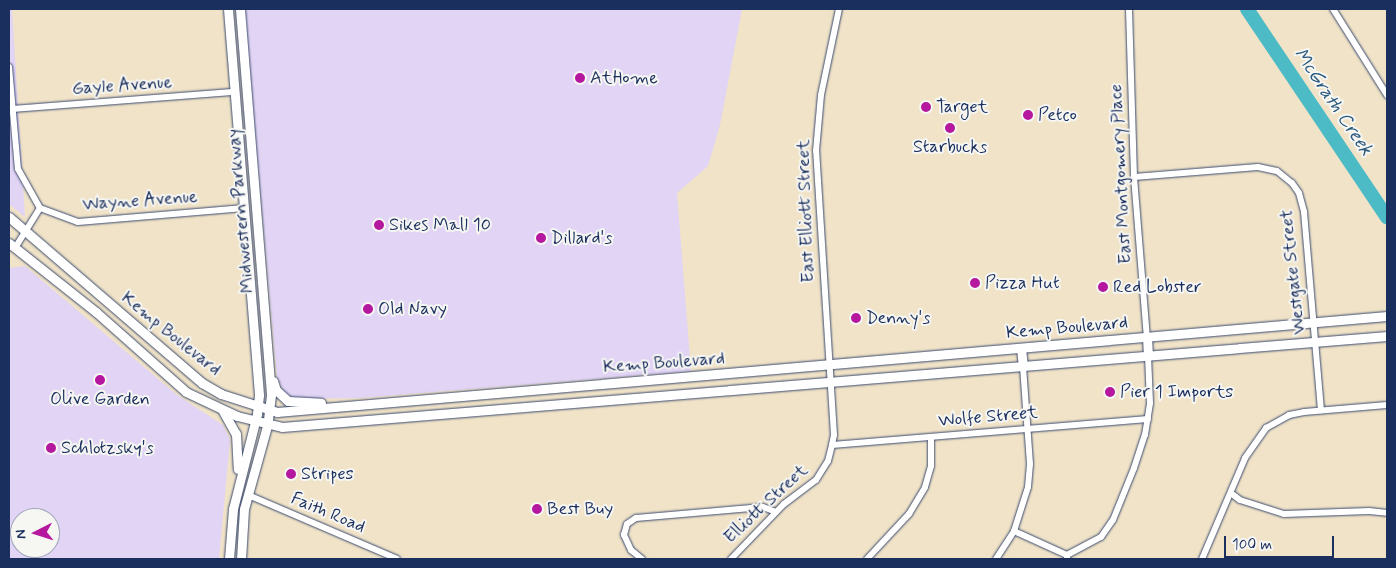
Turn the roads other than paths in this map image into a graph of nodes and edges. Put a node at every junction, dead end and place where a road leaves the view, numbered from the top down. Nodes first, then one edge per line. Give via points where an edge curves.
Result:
1 (228, 9) edge
2 (240, 9) edge
3 (838, 9) edge
4 (1129, 9) edge
5 (1333, 9) edge
6 (242, 31) junction
7 (230, 32) junction
8 (9, 67) edge
9 (247, 91) junction
10 (234, 92) junction
11 (1387, 95) edge
12 (12, 109) junction
13 (1134, 176) junction
14 (40, 208) junction
15 (244, 208) junction
16 (9, 217) edge
17 (26, 232) junction
18 (12, 245) edge
19 (1387, 316) edge
20 (1314, 323) junction
21 (1387, 336) edge
22 (1147, 337) junction
23 (1315, 342) junction
24 (1021, 348) junction
25 (1148, 356) junction
26 (270, 361) junction
27 (829, 365) junction
28 (1023, 367) junction
29 (830, 383) junction
30 (1387, 405) edge
31 (336, 406) junction
32 (258, 408) junction
33 (223, 410) junction
34 (270, 410) junction
35 (1321, 410) junction
36 (1148, 419) junction
37 (255, 422) junction
38 (267, 426) junction
39 (1028, 429) junction
40 (931, 437) junction
41 (832, 445) junction
42 (238, 481) junction
43 (1232, 494) junction
44 (248, 495) junction
45 (776, 512) junction
46 (1387, 514) edge
47 (1014, 531) junction
48 (1067, 557) edge
49 (229, 559) edge
50 (241, 559) edge
51 (398, 559) edge
52 (642, 559) edge
53 (730, 559) edge
54 (867, 559) edge
55 (996, 559) edge
56 (1202, 559) edge

1 - 7 main road, Midwestern Parkway
2 - 6 main road, Midwestern Parkway
3 - 27 street, East Elliott Street via 821,95 816,151
4 - 13 street, East Montgomery Place
5 - 11 street
6 - 7 main road
6 - 9 main road, Midwestern Parkway
7 - 10 main road, Midwestern Parkway
8 - 12 street
9 - 10 main road
9 - 26 main road, Midwestern Parkway
10 - 12 street, Gayle Avenue
10 - 15 main road, Midwestern Parkway
12 - 14 street via 18,169
13 - 20 street, Westgate Street via 1258,167 1285,177 1299,193 1304,212
13 - 22 street, East Montgomery Place
14 - 15 street, Wayne Avenue via 78,222
14 - 17 street
15 - 32 main road, Midwestern Parkway
16 - 17 main road, Kemp Boulevard
17 - 18 street
17 - 32 main road, Kemp Boulevard via 202,382 221,394
18 - 33 main road, Kemp Boulevard via 96,312 186,392
19 - 20 main road, Kemp Boulevard
20 - 22 main road, Kemp Boulevard
20 - 23 street, Westgate Street
21 - 23 main road, Kemp Boulevard
22 - 24 main road, Kemp Boulevard
22 - 25 main road
23 - 25 main road, Kemp Boulevard
23 - 35 street, Westgate Street
24 - 27 main road, Kemp Boulevard
24 - 28 main road
25 - 28 main road, Kemp Boulevard
25 - 36 street
26 - 31 main road via 273,383 282,396 296,403 320,402
26 - 34 main road, Midwestern Parkway
27 - 29 street, East Elliott Street
27 - 31 main road, Kemp Boulevard
28 - 29 main road, Kemp Boulevard
28 - 39 street
29 - 38 main road, Kemp Boulevard via 292,427
29 - 41 street, Elliott Street
30 - 35 street
31 - 34 main road, Kemp Boulevard
32 - 34 main road, Kemp Boulevard
32 - 37 main road, Midwestern Parkway
33 - 37 main road, Kemp Boulevard
33 - 42 main road via 236,434
34 - 38 main road, Midwestern Parkway
35 - 43 street via 1289,415 1266,428 1245,458
36 - 39 street, Wolfe Street
36 - 48 street via 1142,447 1114,520 1096,542
37 - 38 main road, Kemp Boulevard
37 - 42 main road, Midwestern Parkway
38 - 44 main road, Midwestern Parkway
39 - 40 street, Wolfe Street
39 - 47 street via 1028,487
40 - 41 street, Wolfe Street
40 - 54 street via 932,459 925,487 909,514
41 - 45 street, Elliott Street via 822,472
42 - 49 main road
43 - 46 street via 1240,500 1284,514 1369,511
43 - 56 street
44 - 50 main road, Midwestern Parkway
44 - 51 street, Faith Road
45 - 52 street via 763,507 636,518 627,524 624,535 631,550
45 - 53 street, Elliott Street
47 - 48 street
47 - 55 street

